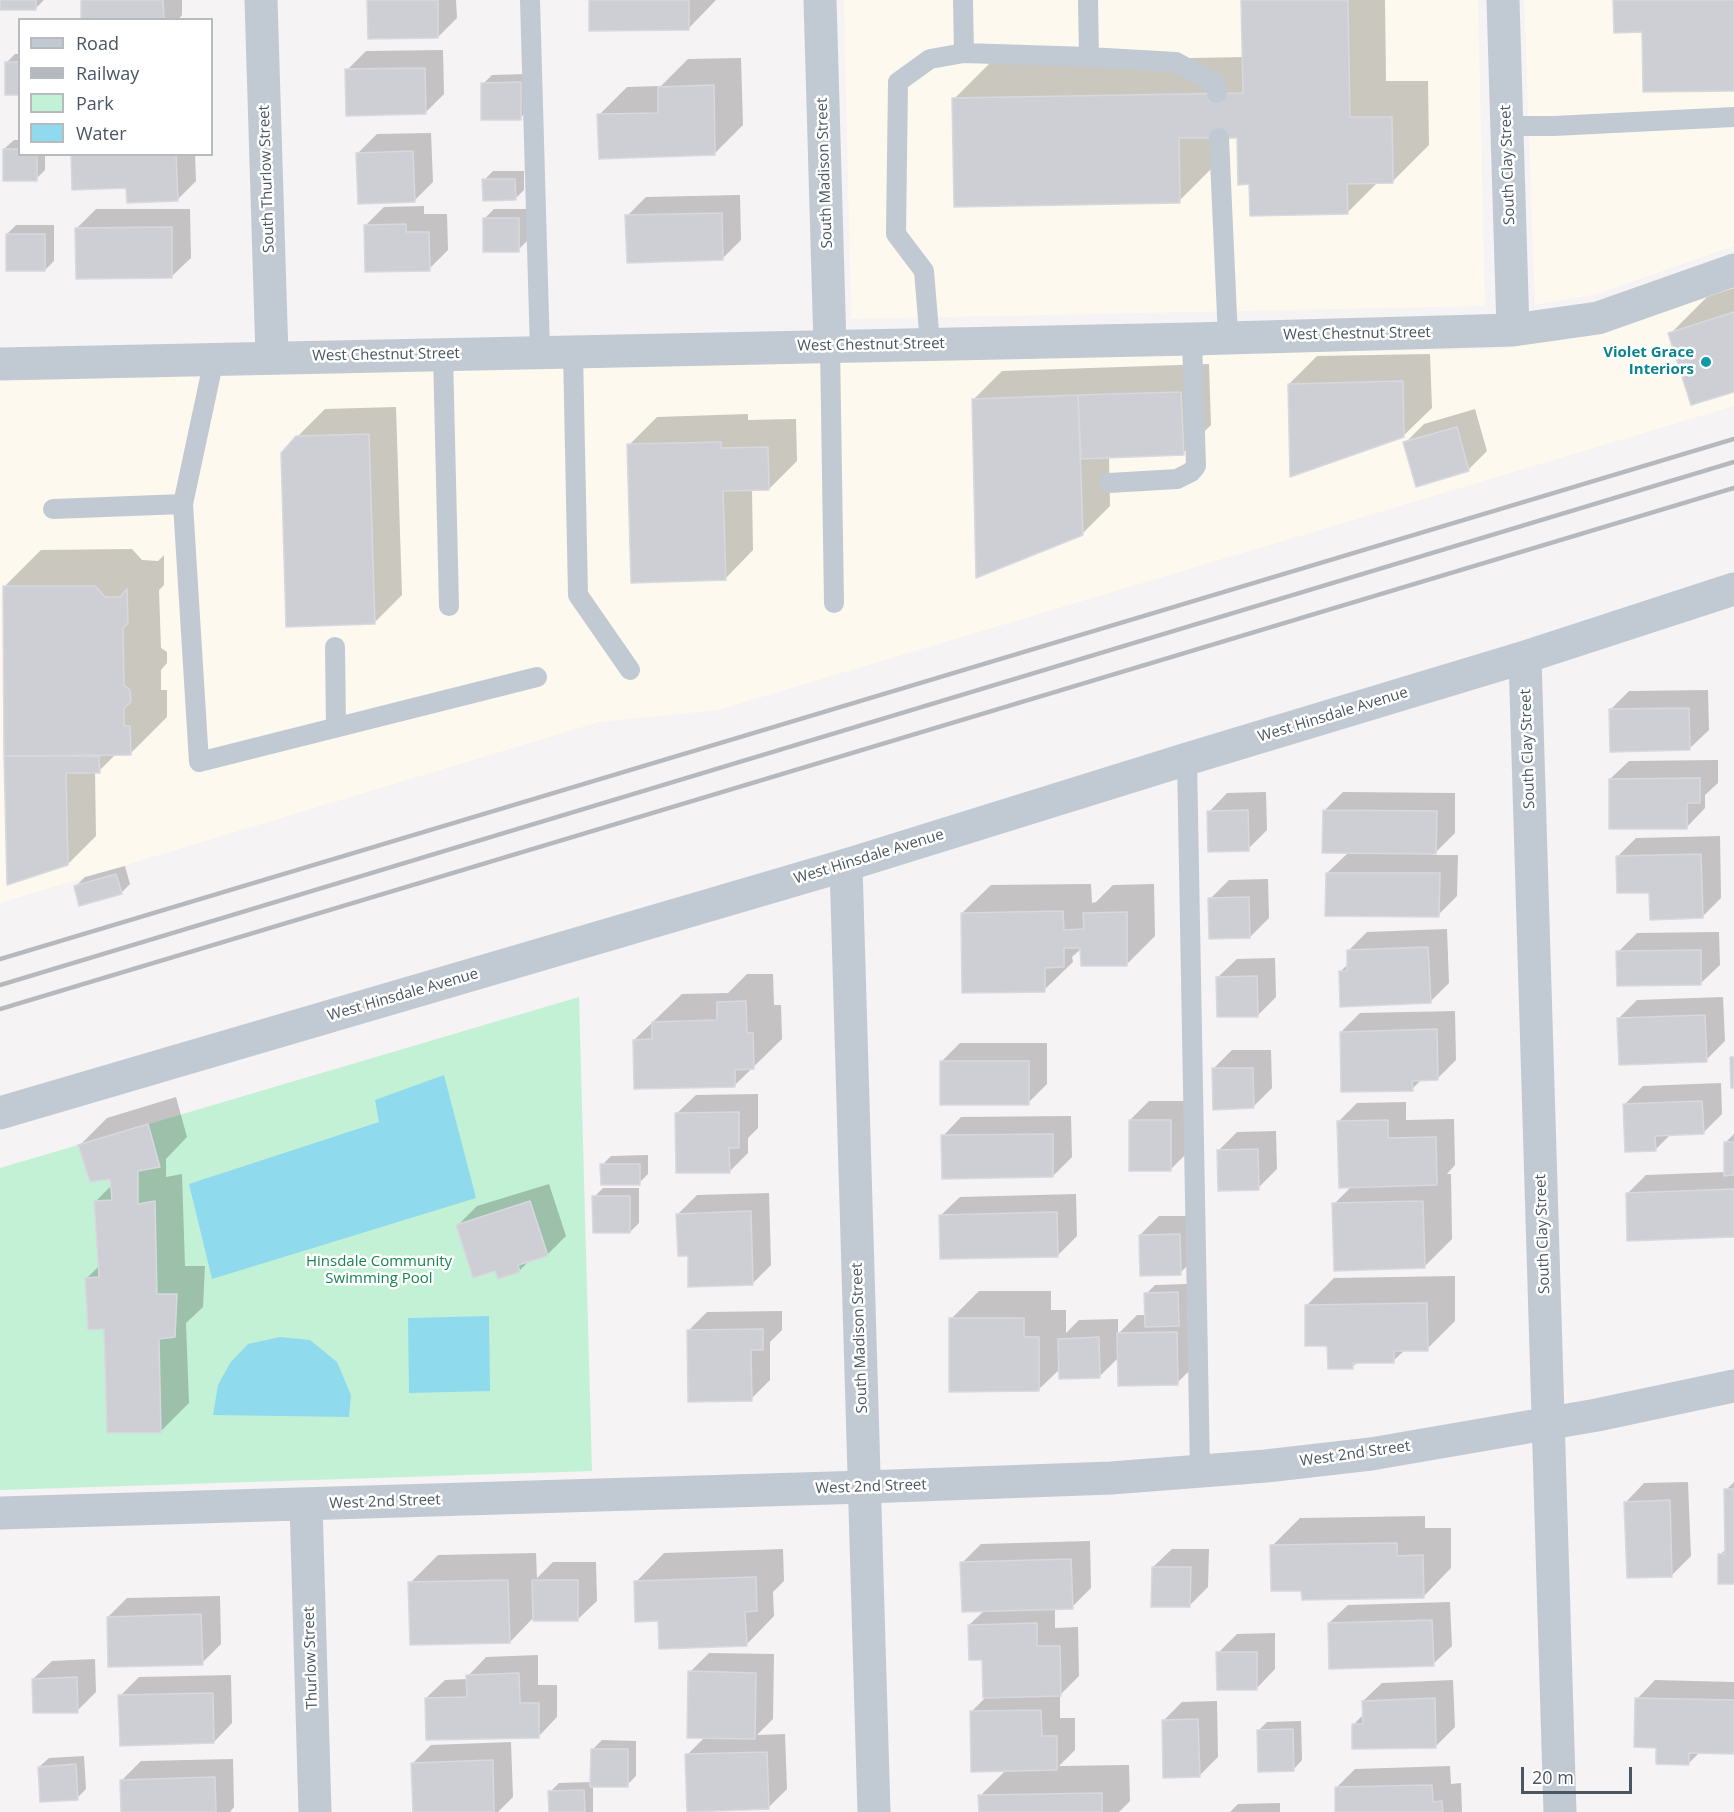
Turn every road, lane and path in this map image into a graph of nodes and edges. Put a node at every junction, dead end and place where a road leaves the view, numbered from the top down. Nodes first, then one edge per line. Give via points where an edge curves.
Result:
1 (261, 0) edge
2 (530, 0) edge
3 (820, 0) edge
4 (963, 0) edge
5 (1088, 0) edge
6 (1503, 0) edge
7 (964, 53) junction
8 (1089, 57) junction
9 (1217, 93) dead end
10 (1734, 117) edge
11 (1507, 126) junction
12 (1219, 138) dead end
13 (1734, 270) edge
14 (1513, 330) junction
15 (1228, 338) junction
16 (1192, 339) junction
17 (930, 344) junction
18 (830, 346) junction
19 (540, 352) junction
20 (573, 352) junction
21 (443, 354) junction
22 (272, 357) junction
23 (214, 359) junction
24 (0, 364) edge
25 (1109, 483) dead end
26 (183, 504) junction
27 (53, 509) dead end
28 (1734, 590) edge
29 (834, 603) dead end
30 (449, 606) dead end
31 (335, 647) dead end
32 (1525, 657) junction
33 (630, 670) dead end
34 (537, 677) dead end
35 (336, 727) junction
36 (1187, 759) junction
37 (846, 865) junction
38 (0, 1113) edge
39 (1734, 1386) edge
40 (1549, 1424) junction
41 (1200, 1471) junction
42 (865, 1487) junction
43 (306, 1504) junction
44 (0, 1513) edge
45 (315, 1812) edge
46 (874, 1812) edge
47 (1560, 1812) edge

1 - 22 street, South Thurlow Street
2 - 19 lane
3 - 18 street, South Madison Street
4 - 7 lane
5 - 8 lane
6 - 11 street, South Clay Street
7 - 8 lane
7 - 17 lane via 930,59 898,82 896,234 924,271
8 - 9 lane via 1176,62 1216,84
10 - 11 lane
11 - 14 street, South Clay Street
12 - 15 lane
13 - 14 street, West Chestnut Street via 1598,318
14 - 15 street, West Chestnut Street
15 - 16 street, West Chestnut Street
16 - 17 street, West Chestnut Street
16 - 25 lane via 1196,466 1177,479
17 - 18 street, West Chestnut Street
18 - 20 street, West Chestnut Street
18 - 29 lane
19 - 20 street, West Chestnut Street
19 - 21 street, West Chestnut Street
20 - 33 lane via 578,595
21 - 22 street, West Chestnut Street
21 - 30 lane
22 - 23 street, West Chestnut Street
23 - 24 street, West Chestnut Street
23 - 26 lane
26 - 27 lane
26 - 35 lane via 199,762
28 - 32 street, West Hinsdale Avenue
31 - 35 lane
32 - 36 street, West Hinsdale Avenue
32 - 40 street, South Clay Street
34 - 35 lane
36 - 37 street, West Hinsdale Avenue
36 - 41 lane
37 - 38 street, West Hinsdale Avenue
37 - 42 street, South Madison Street
39 - 40 street, West 2nd Street
40 - 41 street, West 2nd Street via 1371,1454
40 - 47 street, South Clay Street
41 - 42 street, West 2nd Street
42 - 43 street, West 2nd Street
42 - 46 street, South Madison Street
43 - 44 street, West 2nd Street
43 - 45 street, Thurlow Street

